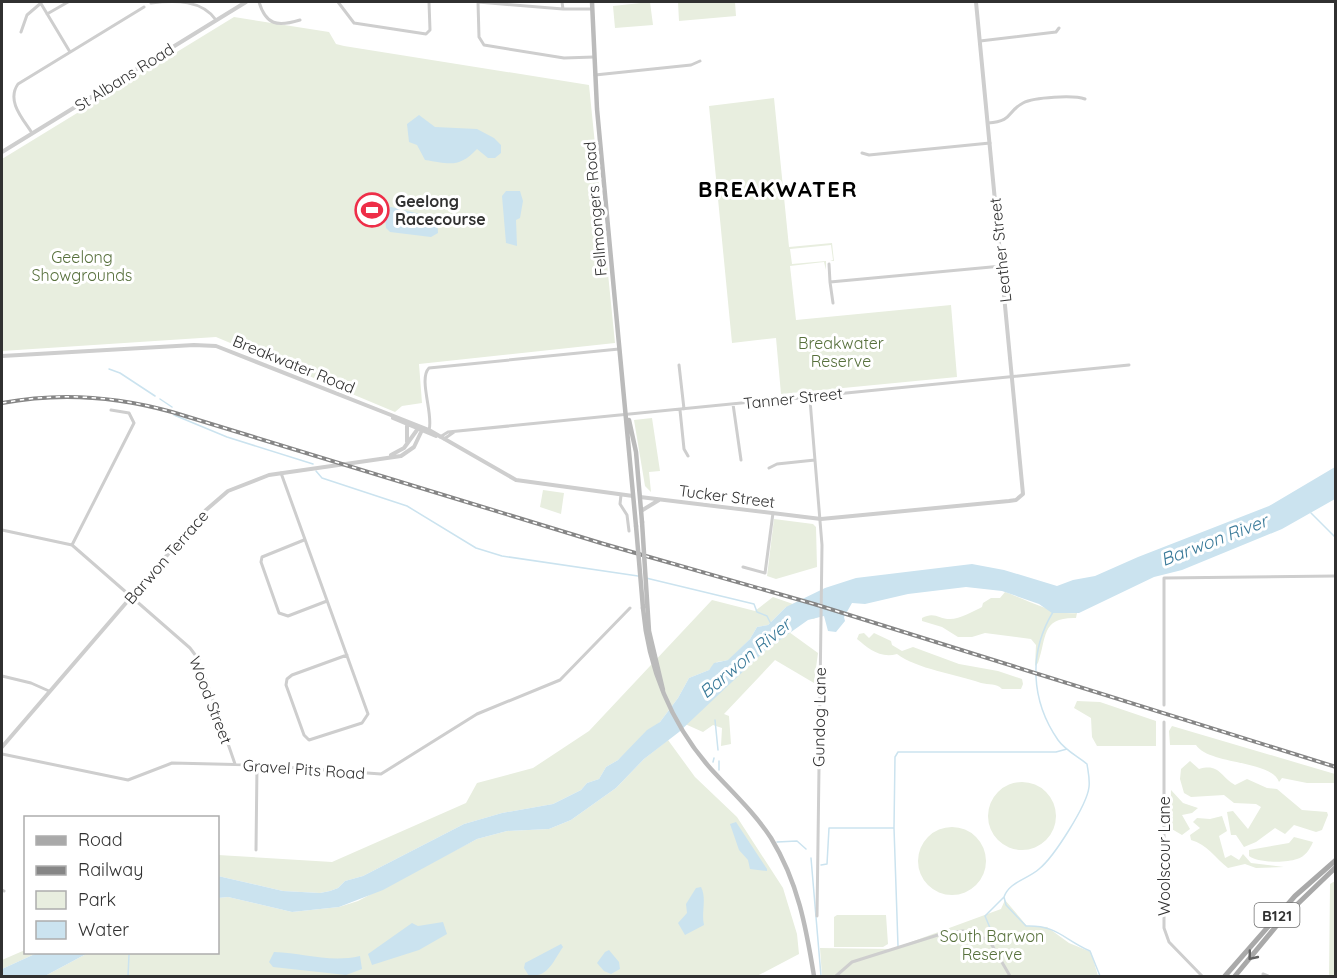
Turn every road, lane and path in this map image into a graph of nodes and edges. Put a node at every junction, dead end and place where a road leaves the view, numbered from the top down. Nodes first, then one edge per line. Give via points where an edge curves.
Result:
1 (40, 2) edge
2 (68, 2) edge
3 (246, 2) edge
4 (259, 2) edge
5 (338, 2) edge
6 (429, 2) edge
7 (478, 2) edge
8 (562, 2) edge
9 (592, 2) edge
10 (976, 2) edge
11 (151, 3) edge
12 (144, 7) dead end
13 (562, 9) junction
14 (592, 9) junction
15 (47, 14) junction
16 (216, 20) junction
17 (300, 20) dead end
18 (1059, 28) dead end
19 (21, 32) dead end
20 (980, 41) junction
21 (70, 52) junction
22 (594, 57) junction
23 (700, 61) dead end
24 (595, 75) junction
25 (1085, 99) dead end
26 (988, 123) junction
27 (32, 133) junction
28 (990, 143) junction
29 (2, 152) edge
30 (862, 153) dead end
31 (829, 264) dead end
32 (1002, 266) junction
33 (830, 282) junction
34 (832, 303) dead end
35 (620, 349) junction
36 (2, 356) edge
37 (1129, 364) dead end
38 (680, 365) dead end
39 (1012, 377) junction
40 (810, 400) junction
41 (733, 404) junction
42 (682, 409) junction
43 (111, 410) dead end
44 (384, 414) joint
45 (627, 415) junction
46 (399, 420) junction
47 (407, 425) junction
48 (424, 430) junction
49 (441, 438) junction
50 (404, 447) junction
51 (688, 456) dead end
52 (384, 457) junction
53 (741, 460) dead end
54 (815, 460) junction
55 (769, 468) dead end
56 (281, 473) junction
57 (621, 495) junction
58 (633, 496) junction
59 (640, 497) junction
60 (1020, 497) joint
61 (660, 499) junction
62 (641, 511) junction
63 (773, 513) junction
64 (821, 519) junction
65 (2, 530) edge
66 (629, 531) dead end
67 (304, 540) junction
68 (72, 545) junction
69 (743, 567) dead end
70 (1335, 576) edge
71 (132, 596) junction
72 (327, 601) junction
73 (630, 608) dead end
74 (346, 655) junction
75 (2, 676) edge
76 (663, 690) junction
77 (49, 691) junction
78 (1164, 705) dead end
79 (1164, 722) dead end
80 (2, 747) edge
81 (2, 754) edge
82 (235, 764) junction
83 (257, 765) junction
84 (256, 850) dead end
85 (1335, 860) edge
86 (1335, 867) edge
87 (817, 916) dead end
88 (1263, 974) dead end
89 (813, 976) edge
90 (836, 976) edge
91 (1010, 976) edge
92 (1202, 976) edge
93 (1225, 976) edge
94 (1235, 976) edge
95 (1268, 976) edge

1 - 15 street
1 - 19 street via 27,15
2 - 15 street
3 - 16 street, St Albans Road
4 - 17 street via 267,20
5 - 6 street via 354,23 426,34 430,30
7 - 13 street
7 - 22 street via 479,37 484,45 567,58
8 - 13 street
9 - 14 main road, Fellmongers Road
10 - 20 street, Leather Street
11 - 16 street via 197,3 208,8
12 - 21 street
13 - 14 street
14 - 22 main road, Fellmongers Road
15 - 21 street
16 - 27 street, St Albans Road
18 - 20 street via 1056,32
20 - 26 street, Leather Street
21 - 27 street via 15,87 14,102
22 - 24 main road, Fellmongers Road
23 - 24 street
24 - 35 main road, Fellmongers Road
25 - 26 street via 1074,96 1028,101 1005,120
26 - 28 street, Leather Street
27 - 29 street, St Albans Road
28 - 30 street
28 - 32 street, Leather Street
31 - 33 street
32 - 33 street
32 - 39 street, Leather Street
33 - 34 street
35 - 45 main road, Fellmongers Road
35 - 48 street via 427,370 429,416
36 - 44 street, Breakwater Road via 209,345
37 - 39 street, Tanner Street
38 - 42 street
39 - 40 street, Tanner Street via 816,396
39 - 60 street, Leather Street via 1024,488
40 - 41 street, Tanner Street
40 - 54 street, Gundog Lane
41 - 42 street, Tanner Street
41 - 53 street
42 - 45 street, Tanner Street
42 - 51 street via 684,449
43 - 68 street via 129,413 134,423
44 - 46 street, Tucker Street
45 - 49 street, Tanner Street via 456,431
45 - 58 main road, Fellmongers Road
45 - 59 main road, Fellmongers Road via 636,452
46 - 47 street, Tucker Street
46 - 48 street
47 - 48 street, Tucker Street
47 - 50 street via 409,436
48 - 49 street, Tucker Street
48 - 50 street, Barwon Terrace
48 - 52 street, Barwon Terrace via 406,453
49 - 57 street, Tucker Street via 516,480
50 - 52 street, Barwon Terrace
52 - 56 street, Barwon Terrace
54 - 55 street
54 - 64 street, Gundog Lane
56 - 67 street
56 - 71 street, Barwon Terrace via 228,491 206,510
57 - 58 street, Tucker Street
57 - 66 street
58 - 59 main road, Tucker Street
58 - 76 main road, bridge via 644,625 651,660
59 - 61 street, Tucker Street
59 - 62 main road
60 - 64 street, Tucker Street
61 - 62 street
61 - 63 street, Tucker Street
62 - 76 main road, bridge via 649,631
63 - 64 street, Tucker Street
63 - 69 street via 765,573
64 - 87 street, Gundog Lane
65 - 68 street, Wood Street
67 - 72 street
67 - 72 street via 262,557 279,613 283,616
68 - 71 street, Wood Street
70 - 78 street via 1164,578
71 - 77 street, Barwon Terrace
71 - 82 street, Wood Street via 199,660
72 - 74 street
73 - 83 street, Gravel Pits Road via 560,680 477,714 381,774
74 - 74 street via 367,719 309,740 286,685 292,675
75 - 77 street
76 - 89 main road via 693,745 751,811 778,852 801,904
77 - 80 street, Barwon Terrace
79 - 92 street, Woolscour Lane via 1164,928 1169,942
81 - 82 street, Gravel Pits Road via 128,780 172,763
82 - 83 street, Gravel Pits Road
83 - 84 street
85 - 93 main road, B121 via 1295,896
86 -> 94 main road, B121 via 1291,909
88 - 95 street
90 - 91 street via 852,962 941,934 963,931 989,940

